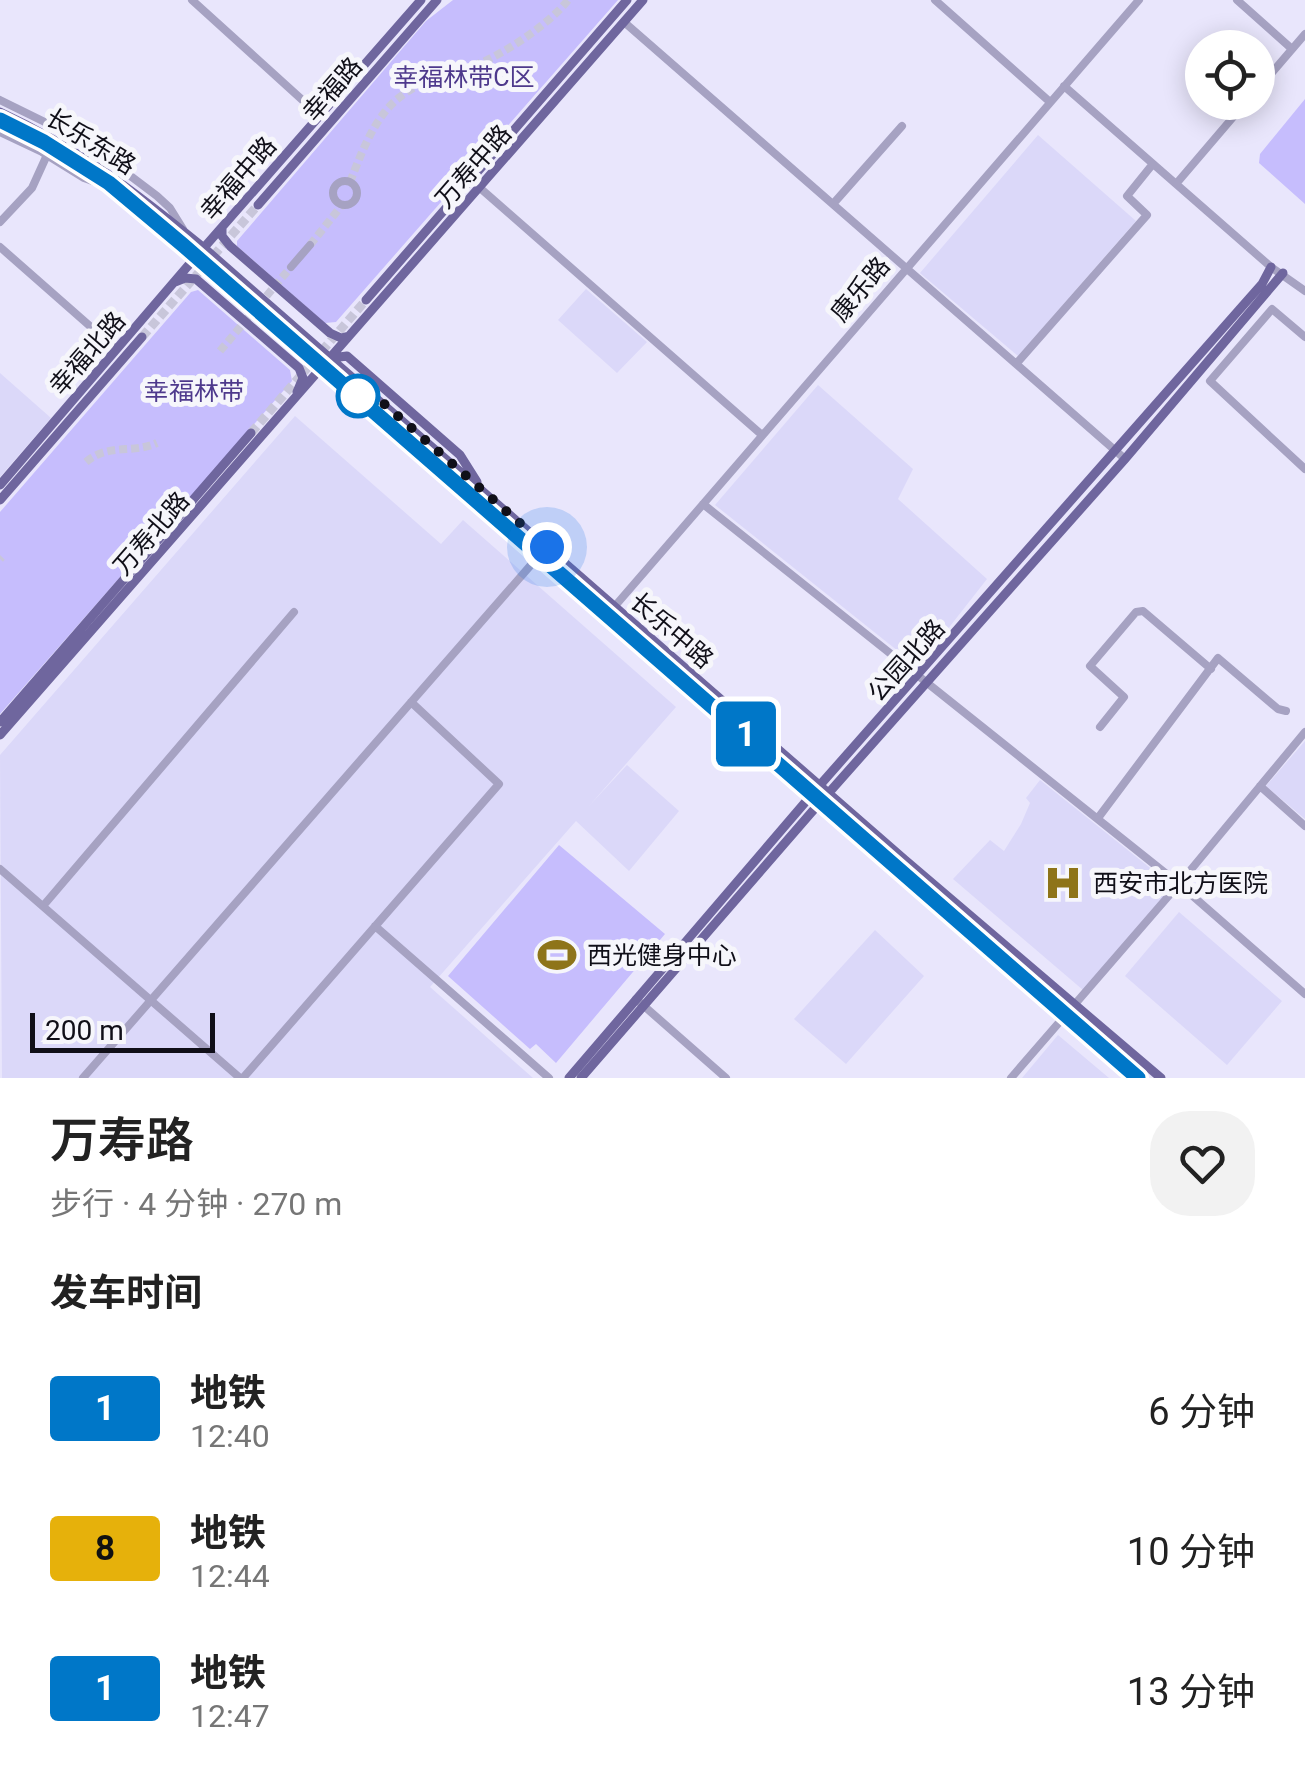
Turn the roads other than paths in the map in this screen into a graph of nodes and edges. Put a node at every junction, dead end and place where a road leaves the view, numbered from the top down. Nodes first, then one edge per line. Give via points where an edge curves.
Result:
1 (192, 0) edge
2 (421, 0) edge
3 (437, 0) edge
4 (627, 0) edge
5 (643, 0) edge
6 (935, 0) edge
7 (1138, 0) edge
8 (1236, 0) edge
9 (624, 22) junction
10 (1305, 34) edge
11 (1292, 49) junction
12 (1275, 69) edge
13 (583, 70) junction
14 (1064, 86) junction
15 (0, 100) edge
16 (1050, 102) junction
17 (0, 112) edge
18 (528, 114) junction
19 (320, 116) junction
20 (1231, 120) edge
21 (0, 121) edge
22 (902, 126) dead end
23 (0, 132) edge
24 (46, 155) junction
25 (1152, 165) junction
26 (103, 184) junction
27 (1176, 184) junction
28 (480, 188) junction
29 (833, 204) junction
30 (258, 205) tunnel mouth
31 (0, 222) edge
32 (223, 226) junction
33 (185, 233) junction
34 (310, 245) tunnel mouth
35 (0, 247) edge
36 (204, 248) junction
37 (193, 260) junction
38 (1271, 266) junction
39 (906, 267) junction
40 (291, 268) tunnel mouth
41 (1283, 273) junction
42 (172, 284) junction
43 (1305, 291) edge
44 (366, 300) tunnel mouth
45 (354, 332) junction
46 (1305, 337) edge
47 (142, 338) tunnel mouth
48 (116, 349) junction
49 (332, 358) junction
50 (1016, 364) junction
51 (321, 370) junction
52 (292, 404) junction
53 (251, 432) tunnel mouth
54 (762, 435) junction
55 (1121, 455) junction
56 (1305, 469) edge
57 (0, 485) edge
58 (0, 500) edge
59 (703, 504) junction
60 (512, 517) junction
61 (502, 529) junction
62 (536, 558) junction
63 (614, 606) junction
64 (294, 612) dead end
65 (1211, 670) junction
66 (924, 678) junction
67 (411, 702) junction
68 (1286, 711) dead end
69 (0, 722) edge
70 (1100, 727) dead end
71 (1305, 732) edge
72 (0, 735) edge
73 (820, 785) junction
74 (1260, 786) junction
75 (829, 794) junction
76 (814, 801) junction
77 (1098, 818) junction
78 (1305, 826) edge
79 (0, 869) edge
80 (1179, 884) junction
81 (43, 906) junction
82 (375, 926) junction
83 (1305, 994) edge
84 (152, 1000) junction
85 (640, 1003) junction
86 (1076, 1004) junction
87 (1064, 1018) junction
88 (83, 1078) edge
89 (241, 1078) edge
90 (548, 1078) edge
91 (568, 1078) edge
92 (581, 1078) edge
93 (726, 1078) edge
94 (1012, 1078) edge
95 (1134, 1078) edge
96 (1161, 1078) edge

1 - 19 street
2 - 19 main road, 幸福中路
3 - 30 main road, 幸福路
4 - 18 main road
5 - 9 main road, 万寿中路
6 - 16 street
7 - 14 street, 康乐路
8 - 11 street
9 - 13 main road, 万寿中路
9 - 29 street
10 - 11 street
11 - 12 street
13 - 18 main road
13 - 28 main road, 万寿中路
14 - 16 street, 康乐路
14 - 25 street
15 - 33 street via 118,166 170,208
16 - 39 street, 康乐路
17 - 33 main road, 长乐东路 via 96,164
18 - 44 main road
19 - 32 main road, 幸福中路
20 - 27 street
21 - 26 main road, 长乐东路
22 - 29 street
23 - 24 street
24 - 26 street
24 - 31 street via 32,188
25 - 27 street
25 - 50 street via 1127,196 1146,215
26 - 37 main road, 长乐东路
27 - 38 street
28 - 45 main road, 万寿中路
28 - 54 street
29 - 39 street
32 - 36 main road, 幸福中路
32 - 45 main road via 224,241 330,333 343,338
33 - 36 main road, 长乐东路
34 - 40 street
35 - 48 street
36 - 37 main road, 幸福北路
36 - 49 main road, 长乐中路
37 - 42 main road, 幸福北路
37 - 51 main road, 长乐中路
38 - 41 street
38 - 55 main road, 公园北路
39 - 50 street
39 - 54 street, 康乐路
41 - 43 street
41 - 55 main road, 公园北路
42 - 48 main road, 幸福北路
42 - 52 main road via 196,279 298,368 303,378
45 - 49 main road, 万寿中路
46 - 56 street via 1272,309 1210,381
47 - 58 main road
48 - 57 main road, 幸福北路
49 - 51 main road, 万寿北路
49 - 60 main road, 长乐中路
50 - 55 street
51 - 52 main road, 万寿北路
51 - 61 main road, 长乐中路
52 - 72 main road, 万寿北路
53 - 69 main road
54 - 59 street, 康乐路
55 - 66 main road, 公园北路
59 - 63 street, 康乐路
59 - 66 street
60 - 61 main road
60 - 63 main road, 长乐中路
61 - 62 main road, 长乐中路
62 - 67 street
62 - 76 main road, 长乐中路
63 - 73 main road, 长乐中路
64 - 81 street
65 - 68 street via 1218,658
65 - 70 street via 1136,612 1090,666 1124,697
65 - 77 street
66 - 73 main road, 公园北路
66 - 75 main road, 公园北路
66 - 77 street
67 - 82 street via 500,784
67 - 84 street
71 - 74 street
73 - 75 main road, 长乐中路
73 - 76 main road, 公园北路
74 - 78 street
74 - 80 street
75 - 76 main road, 公园北路
75 - 86 main road, 长乐中路
76 - 85 main road, 公园北路
76 - 87 main road, 长乐中路
77 - 80 street
79 - 81 street
80 - 83 street
80 - 86 street
81 - 84 street
82 - 89 street
82 - 90 street
84 - 88 street
84 - 89 street
85 - 91 main road, 公园北路
85 - 92 main road, 公园北路
85 - 93 street
86 - 87 street
86 - 96 main road, 长乐中路
87 - 94 street
87 - 95 main road, 长乐中路

